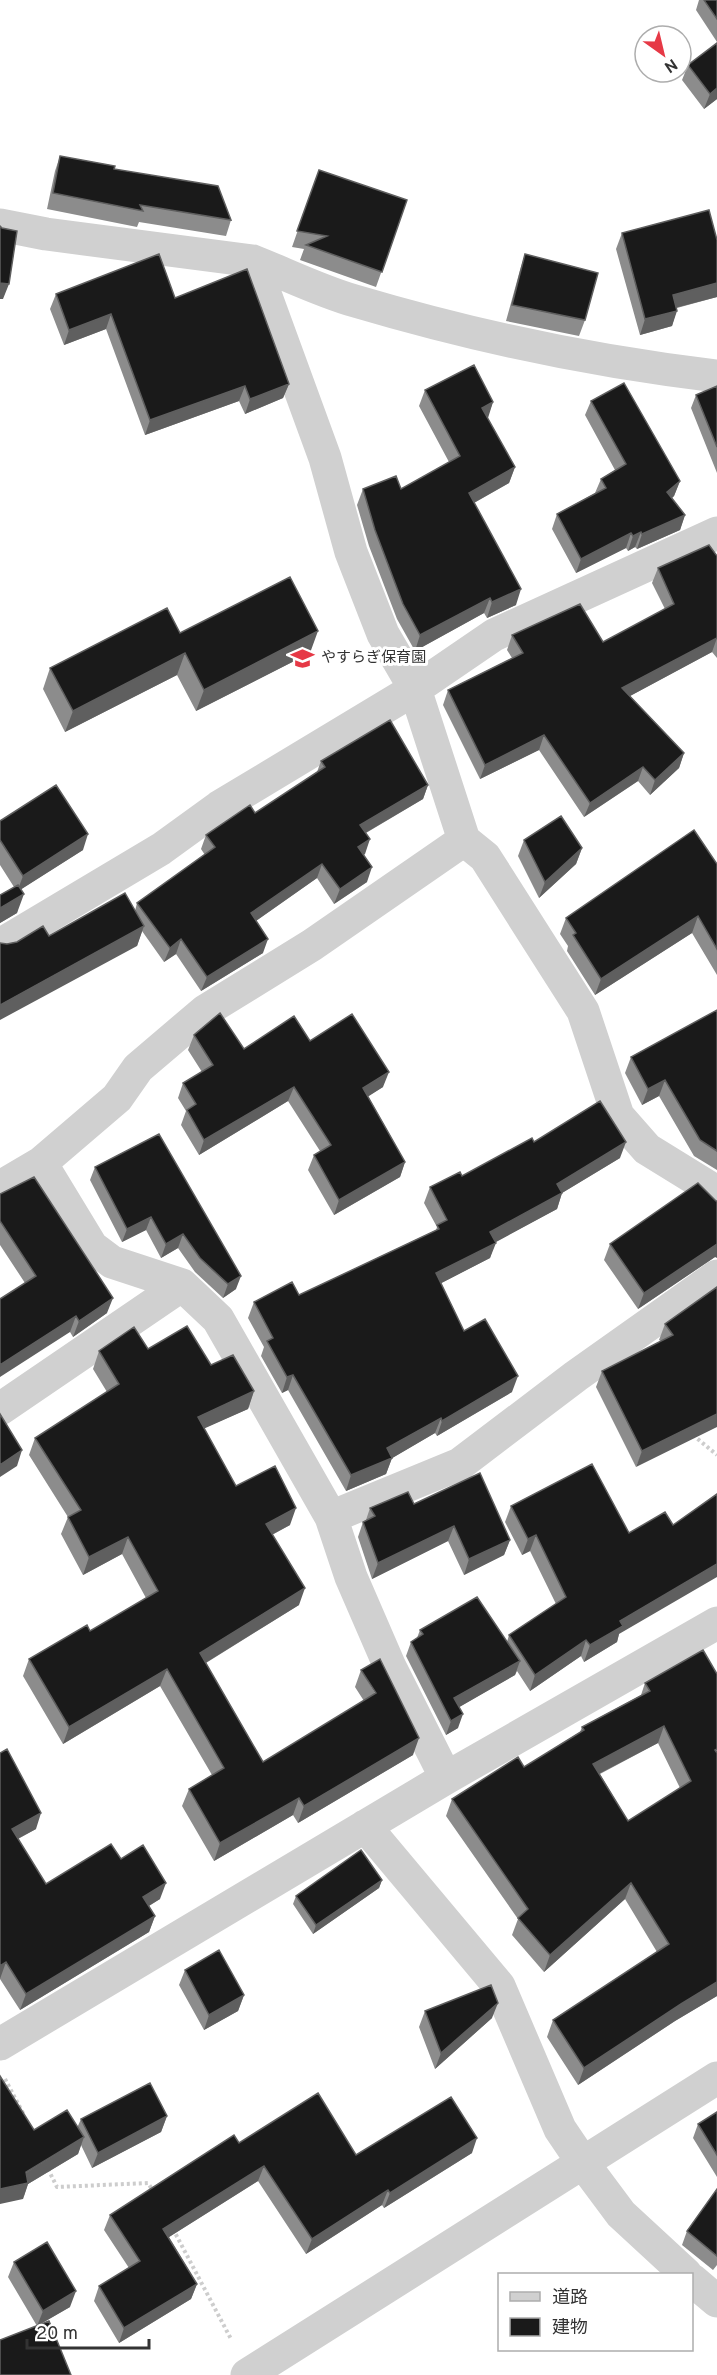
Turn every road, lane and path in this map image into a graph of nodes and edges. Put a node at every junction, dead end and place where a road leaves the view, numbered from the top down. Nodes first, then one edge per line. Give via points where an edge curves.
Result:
1 (0, 225) edge
2 (253, 261) junction
3 (717, 376) edge
4 (716, 536) edge
5 (415, 689) junction
6 (464, 840) junction
7 (0, 945) edge
8 (41, 1163) junction
9 (0, 1187) edge
10 (717, 1200) edge
11 (717, 1276) edge
12 (182, 1285) junction
13 (0, 1409) edge
14 (690, 1431) edge
15 (717, 1455) edge
16 (332, 1517) junction
17 (717, 1623) edge
18 (446, 1778) junction
19 (365, 1826) junction
20 (0, 2044) edge
21 (0, 2071) edge
22 (717, 2078) edge
23 (25, 2117) edge
24 (583, 2163) junction
25 (48, 2167) edge
26 (154, 2193) edge
27 (170, 2223) edge
28 (685, 2273) edge
29 (693, 2281) edge
30 (717, 2301) edge
31 (248, 2374) edge

1 - 2 street
2 - 3 street via 353,301 513,341 633,367
2 - 5 street via 325,458 351,552 383,634
4 - 5 street via 494,635
5 - 6 street
5 - 7 street
6 - 8 street via 312,945 205,1011 138,1068 117,1098
6 - 10 street via 485,856 583,1011 618,1116 647,1149 707,1186
8 - 9 street
8 - 12 street via 92,1247 112,1262
11 - 16 street via 460,1464
12 - 13 street
12 - 16 street via 218,1319
14 - 15 path
16 - 18 street via 351,1577
17 - 18 street
18 - 19 street
19 - 20 street
19 - 24 street via 499,1986 560,2129
21 - 23 path
22 - 24 street
24 - 28 street via 621,2214
24 - 31 street
25 - 26 path via 57,2187 148,2183
27 - 31 path
29 - 30 street

